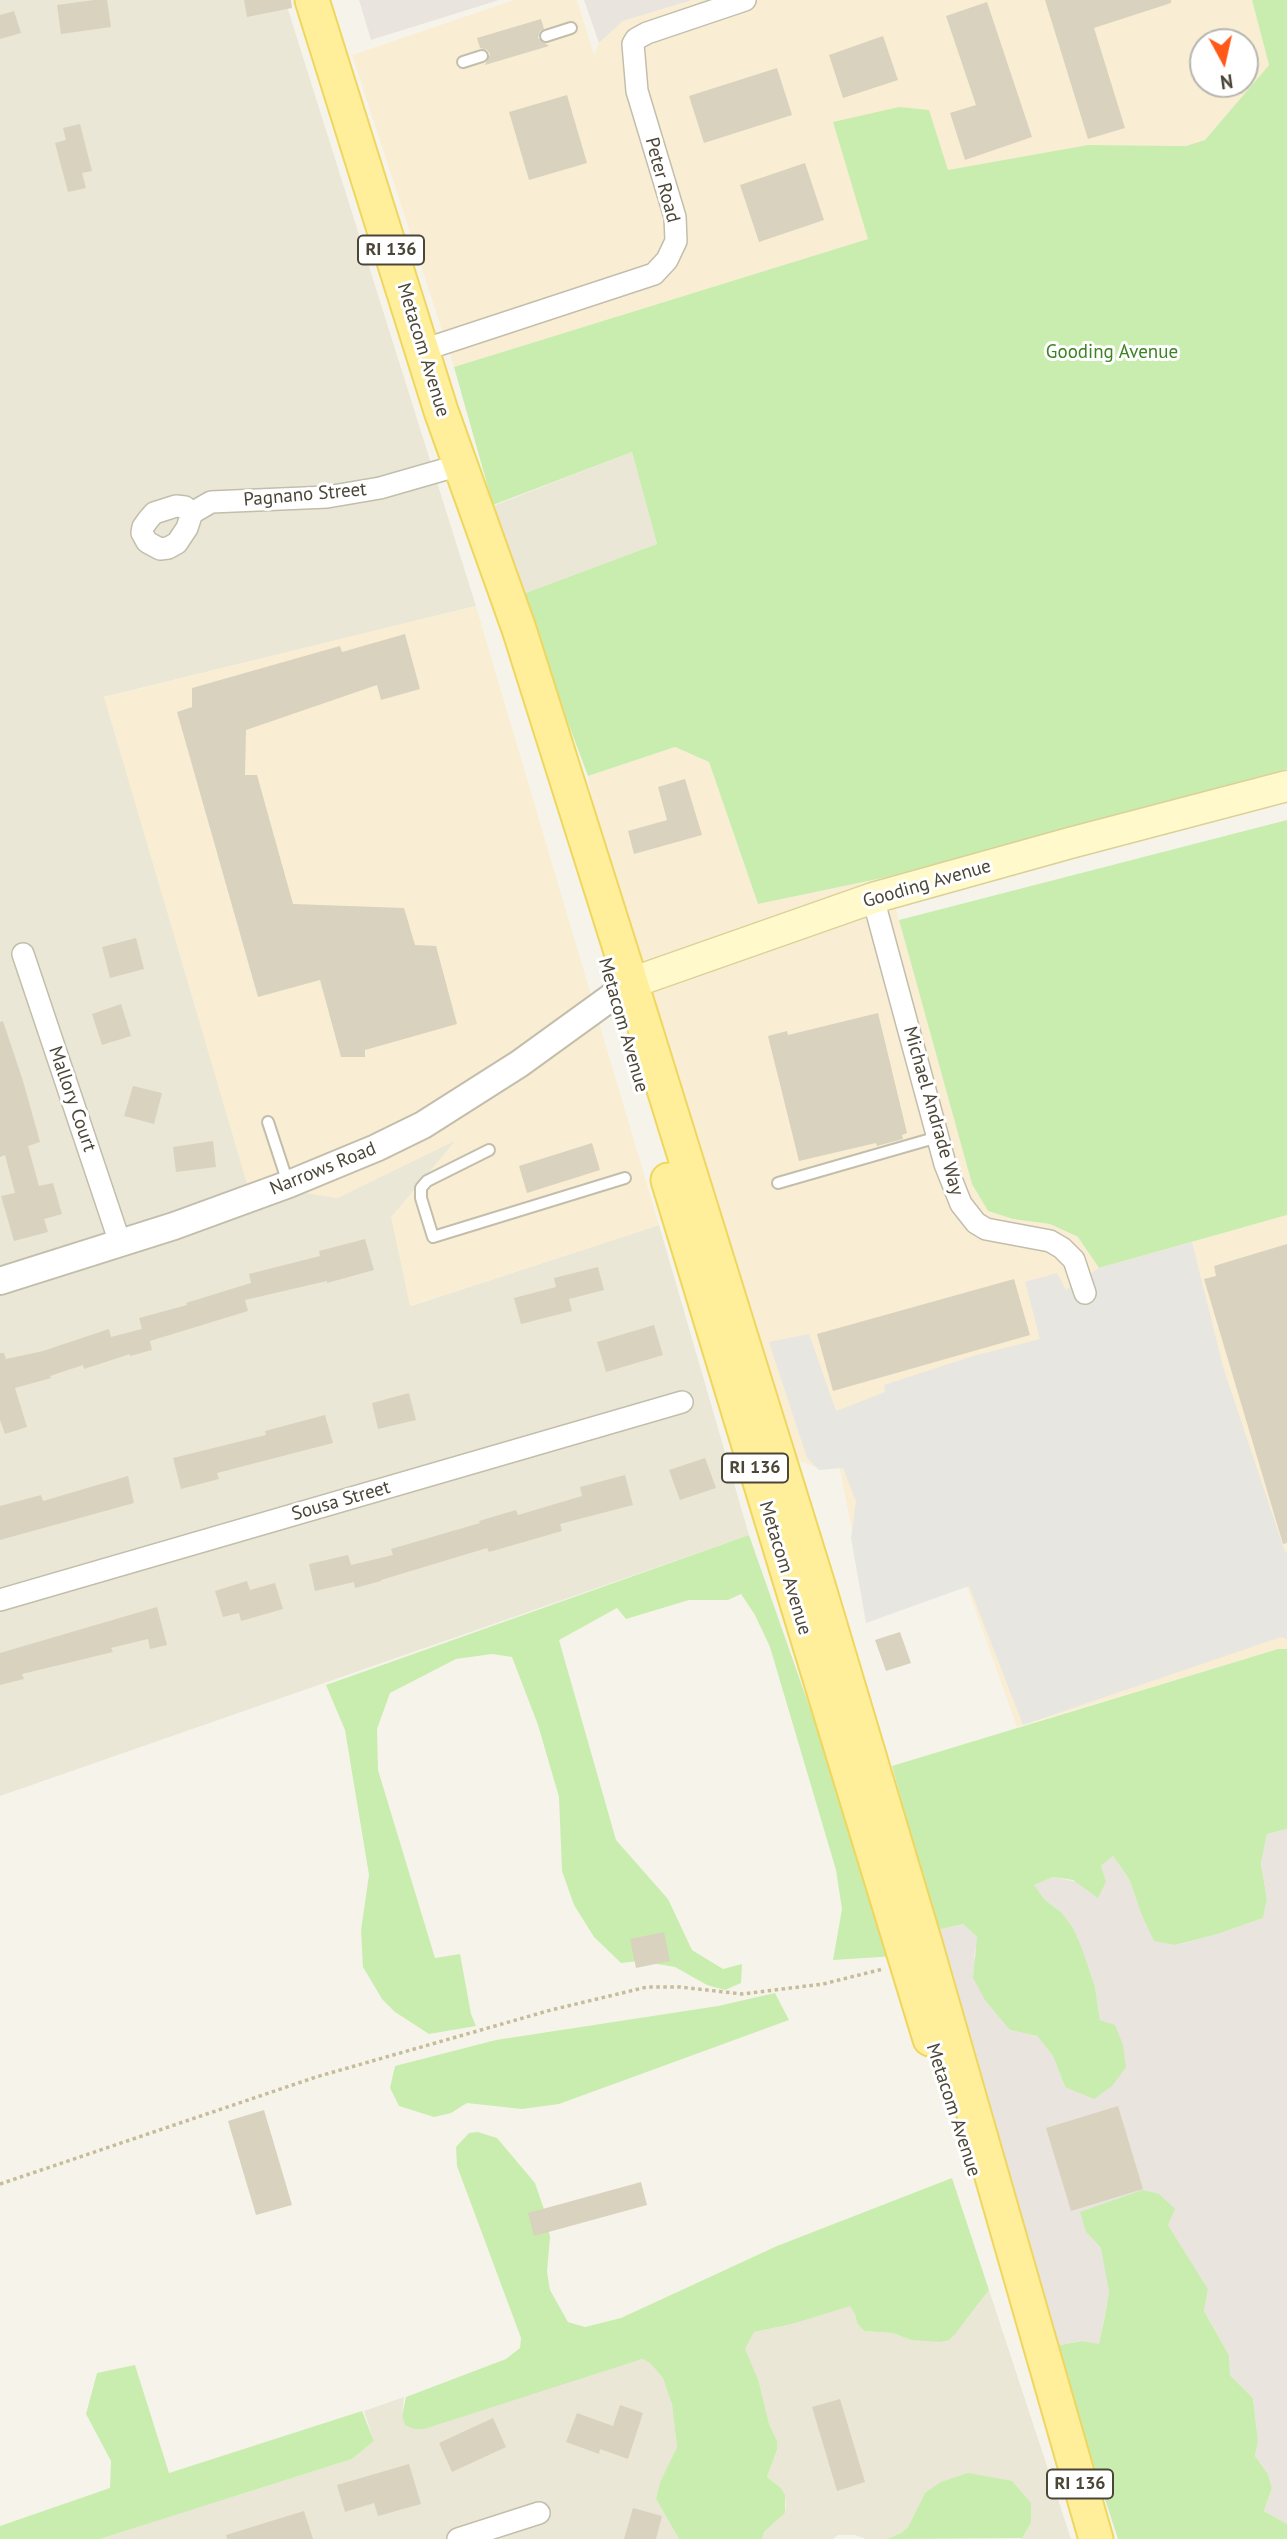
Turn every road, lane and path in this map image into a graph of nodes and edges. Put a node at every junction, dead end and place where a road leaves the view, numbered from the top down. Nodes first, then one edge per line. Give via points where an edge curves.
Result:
1 (312, 0) edge
2 (745, 0) edge
3 (571, 28) dead end
4 (546, 36) dead end
5 (482, 56) dead end
6 (463, 62) dead end
7 (423, 350) junction
8 (460, 465) junction
9 (192, 513) dead end
10 (522, 659) junction
11 (1287, 786) edge
12 (873, 898) junction
13 (23, 954) dead end
14 (623, 989) junction
15 (268, 1122) dead end
16 (938, 1137) junction
17 (489, 1150) dead end
18 (625, 1178) dead end
19 (778, 1183) dead end
20 (289, 1184) junction
21 (120, 1243) junction
22 (0, 1281) edge
23 (1085, 1293) dead end
24 (682, 1402) dead end
25 (0, 1600) edge
26 (859, 1766) junction
27 (906, 1964) junction
28 (0, 2184) edge
29 (1063, 2429) junction
30 (539, 2513) dead end
31 (458, 2539) edge
32 (1096, 2539) edge

1 - 7 main road, Metacom Avenue / RI 136 via 357,130
2 - 7 street, Peter Road via 647,33 633,44 638,91 675,217 676,241 667,260 654,274
3 - 4 lane
5 - 6 lane
7 - 8 main road, Metacom Avenue / RI 136
8 - 9 street, Pagnano Street via 380,488 327,496 211,502
8 - 10 main road, Metacom Avenue / RI 136
10 - 14 main road, Metacom Avenue / RI 136
10 - 14 main road, Metacom Avenue / RI 136 via 561,819
11 - 12 main road, Gooding Avenue
12 - 14 main road, Gooding Avenue
12 - 16 street, Michael Andrade Way
13 - 21 street, Mallory Court
14 - 20 street, Narrows Road via 519,1064 423,1125
14 - 26 main road, Metacom Avenue / RI 136 via 691,1263
15 - 20 lane
16 - 19 lane
16 - 23 street, Michael Andrade Way via 956,1195 976,1223 1062,1248 1074,1260
17 - 18 lane via 421,1188 433,1237
20 - 21 street, Narrows Road
21 - 22 street, Narrows Road
24 - 25 street, Sousa Street
26 - 27 main road, Metacom Avenue / RI 136
26 - 29 main road, Metacom Avenue / RI 136 via 929,1956
27 - 28 path via 823,1984 742,1994 647,1987 551,2010 316,2077
27 - 29 main road, Metacom Avenue / RI 136
29 - 32 main road, Metacom Avenue / RI 136
30 - 31 street

